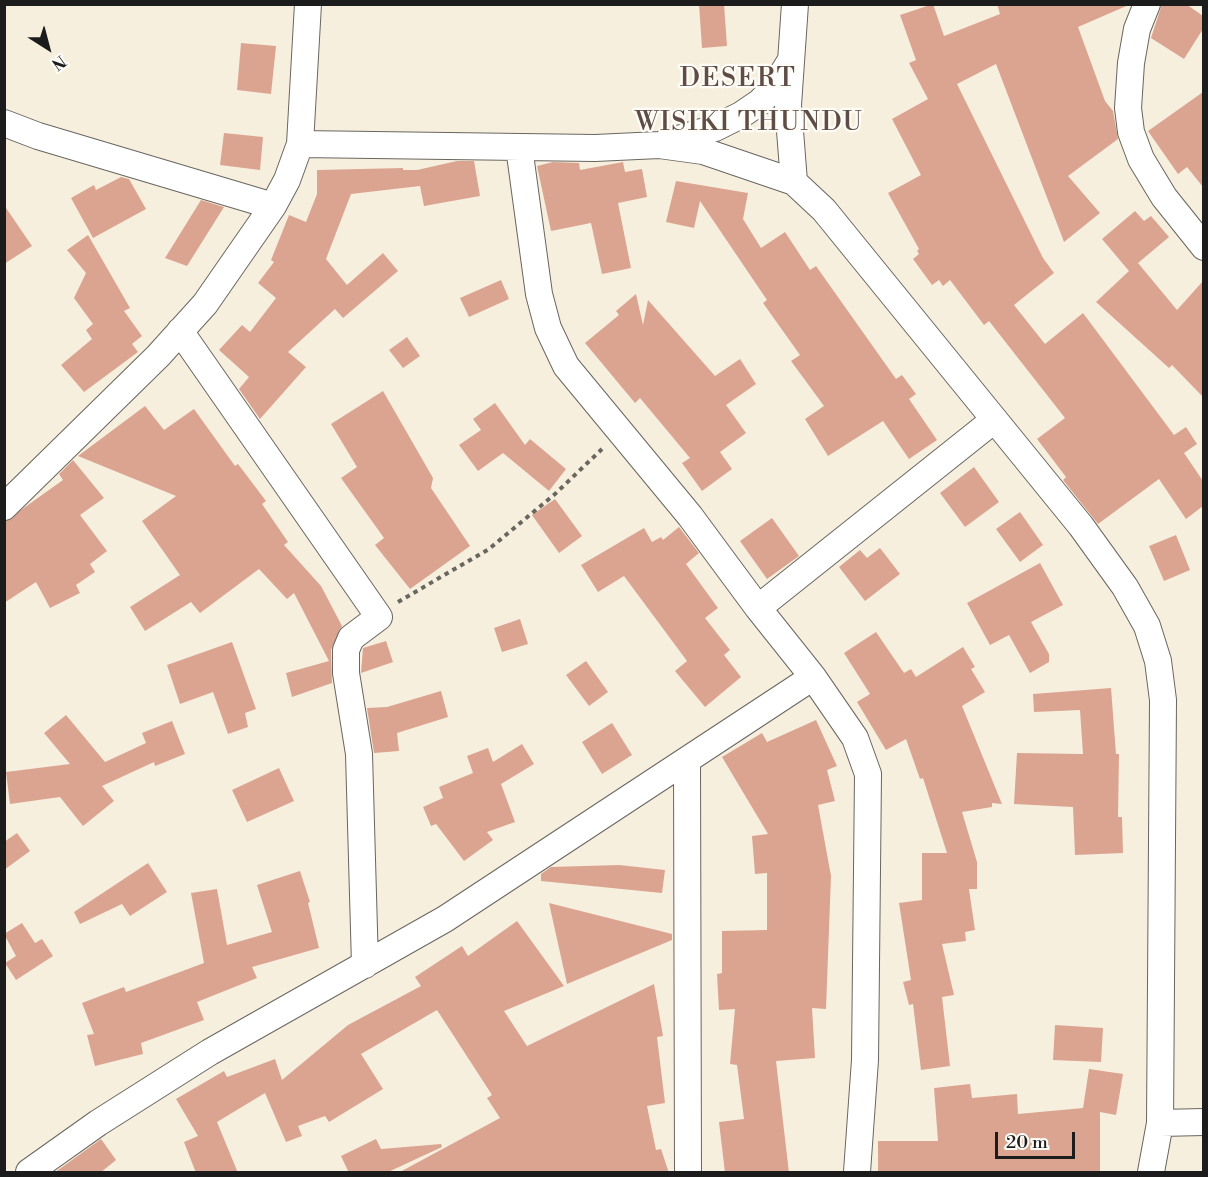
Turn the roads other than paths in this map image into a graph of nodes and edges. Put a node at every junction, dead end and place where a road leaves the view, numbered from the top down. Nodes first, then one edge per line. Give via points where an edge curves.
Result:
1 (308, 4) edge
2 (795, 4) edge
3 (1147, 4) edge
4 (789, 63) junction
5 (4, 123) edge
6 (300, 144) junction
7 (659, 145) junction
8 (519, 147) junction
9 (794, 182) junction
10 (273, 206) junction
11 (1203, 247) edge
12 (180, 331) junction
13 (994, 420) junction
14 (4, 507) edge
15 (758, 608) junction
16 (813, 677) junction
17 (687, 762) junction
18 (365, 965) junction
19 (1203, 1122) edge
20 (1160, 1123) junction
21 (29, 1173) edge
22 (688, 1173) edge
23 (857, 1173) edge
24 (1150, 1173) edge

1 - 6 street
2 - 4 street
3 - 11 street via 1137,29 1131,63 1131,132 1141,159 1164,197
4 - 7 street via 773,88 741,115 715,128
4 - 9 street
5 - 10 street
6 - 8 street
6 - 10 street
7 - 8 street
7 - 9 street via 703,151
8 - 15 street via 539,294 548,328 566,366 710,541
9 - 13 street via 824,210
10 - 12 street via 205,303
12 - 14 street
12 - 18 street via 379,617 351,638 346,650 358,754
13 - 15 street
13 - 20 street via 1125,586 1147,626 1158,661 1163,700
15 - 16 street
16 - 17 street
16 - 23 street via 855,738 868,774 865,1060
17 - 18 street via 445,919
17 - 22 street
18 - 21 street via 210,1052 98,1123
19 - 20 street
20 - 24 street

